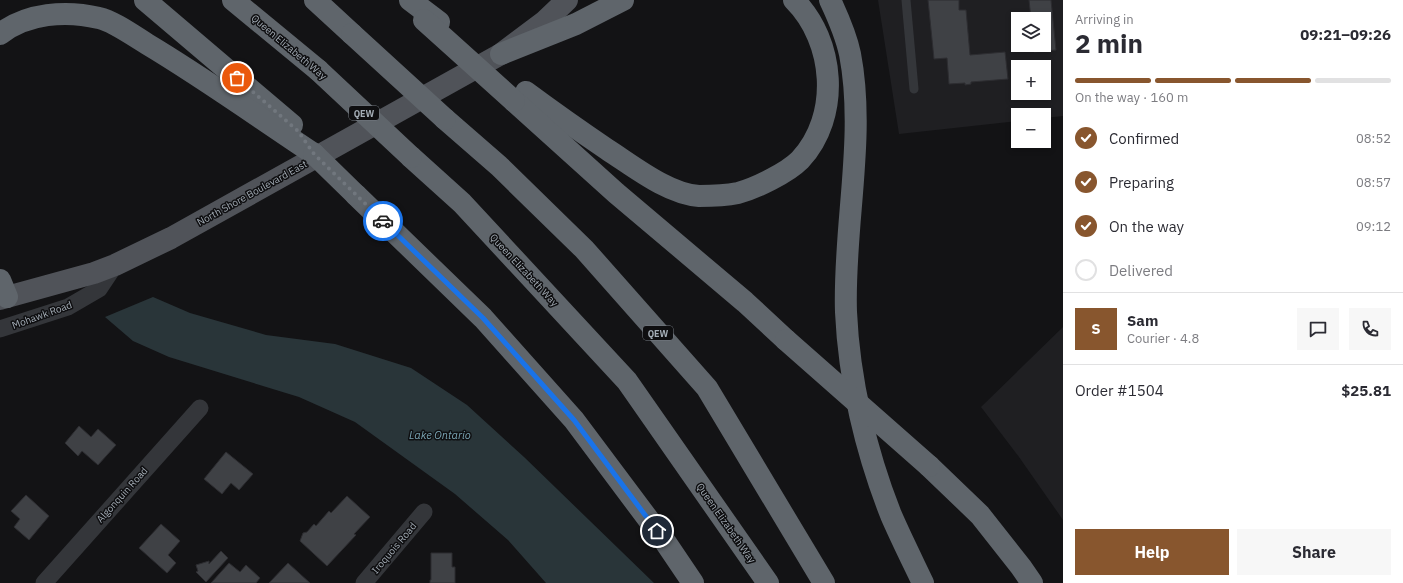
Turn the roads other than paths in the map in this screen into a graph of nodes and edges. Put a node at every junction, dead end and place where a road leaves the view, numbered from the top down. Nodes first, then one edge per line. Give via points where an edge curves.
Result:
1 (145, 0) edge
2 (232, 0) edge
3 (315, 0) edge
4 (401, 0) edge
5 (410, 0) edge
6 (567, 0) edge
7 (623, 0) edge
8 (794, 0) edge
9 (830, 0) edge
10 (906, 0) edge
11 (431, 21) junction
12 (0, 34) edge
13 (501, 54) junction
14 (914, 89) dead end
15 (520, 97) junction
16 (255, 104) junction
17 (115, 265) junction
18 (2, 292) edge
19 (0, 330) edge
20 (200, 408) dead end
21 (424, 512) dead end
22 (44, 583) edge
23 (364, 583) edge
24 (693, 583) edge
25 (768, 583) edge
26 (824, 583) edge
27 (923, 583) edge
28 (1032, 583) edge

1 - 16 highway
2 - 25 highway, Queen Elizabeth Way / QEW, bridge via 318,70 462,203 627,381
3 - 26 highway, QEW, bridge via 445,120 499,166 584,248 707,388
4 - 11 highway
5 - 11 highway
6 - 13 main road, North Shore Boulevard East via 545,21
7 - 13 highway via 576,24
8 - 15 highway via 814,27 823,49 827,72 825,113 814,139 799,160 779,175 738,193 699,196 683,193 652,179 557,115
9 - 27 highway via 850,53 854,87 854,162 846,311 849,354 860,414 876,471 891,514
10 - 14 lane
11 - 15 highway, bridge
12 - 16 highway via 18,23 45,15 78,14 101,18 234,99
13 - 17 main road, North Shore Boulevard East via 239,201
15 - 28 highway, bridge via 616,193 745,302 928,466 980,516
16 - 24 highway, bridge via 298,131 314,154 483,318 574,420
17 - 18 main road, North Shore Boulevard East via 94,273
17 - 19 street, Mohawk Road via 99,289 68,307
20 - 22 street, Algonquin Road
21 - 23 street, Iroquois Road

